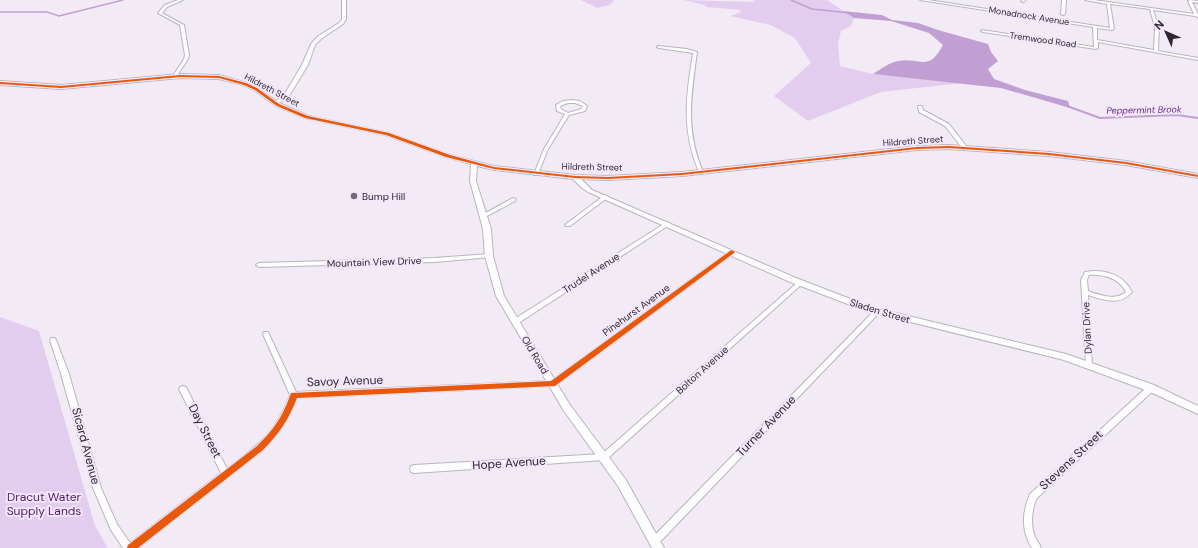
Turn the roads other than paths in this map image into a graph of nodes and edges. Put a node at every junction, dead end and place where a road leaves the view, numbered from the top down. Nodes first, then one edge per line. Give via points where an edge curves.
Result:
1 (181, 0) edge
2 (344, 0) edge
3 (922, 0) edge
4 (1064, 0) edge
5 (1087, 0) edge
6 (1186, 0) edge
7 (1190, 0) edge
8 (1198, 2) edge
9 (1108, 3) junction
10 (1151, 9) junction
11 (1063, 14) dead end
12 (1198, 16) edge
13 (1095, 26) junction
14 (983, 31) dead end
15 (1096, 41) junction
16 (659, 47) dead end
17 (1156, 52) junction
18 (1198, 59) edge
19 (175, 76) junction
20 (0, 83) edge
21 (276, 103) junction
22 (920, 107) dead end
23 (567, 114) junction
24 (965, 148) junction
25 (474, 164) junction
26 (701, 172) junction
27 (536, 174) junction
28 (1198, 176) edge
29 (575, 177) junction
30 (605, 197) junction
31 (513, 200) dead end
32 (483, 216) junction
33 (667, 224) junction
34 (568, 225) dead end
35 (732, 252) junction
36 (489, 256) junction
37 (259, 265) dead end
38 (800, 283) junction
39 (1085, 292) junction
40 (876, 312) junction
41 (515, 322) junction
42 (266, 334) dead end
43 (53, 340) dead end
44 (1089, 365) junction
45 (552, 384) junction
46 (1151, 388) junction
47 (183, 389) dead end
48 (294, 395) junction
49 (1198, 410) edge
50 (604, 457) junction
51 (414, 469) dead end
52 (226, 474) junction
53 (657, 544) edge
54 (130, 548) edge
55 (1037, 548) edge

1 - 19 street via 166,6 160,13 182,25 187,55
2 - 21 street via 344,19 341,24 313,45 305,65 286,96
3 - 13 street, Monadnock Avenue
4 - 11 street
5 - 9 street
6 - 7 street
7 - 8 street
7 - 12 street
9 - 10 street
9 - 13 street, Monadnock Avenue via 1112,29
10 - 12 street
10 - 17 street via 1157,28
13 - 15 street
14 - 15 street, Tremwood Road via 1096,48
15 - 17 street
16 - 26 street via 695,52 688,106 694,158
17 - 18 street
19 - 20 street, Hildreth Street via 61,87
19 - 21 street, Hildreth Street via 233,80 256,89
21 - 25 street, Hildreth Street via 294,113 386,134
22 - 24 street via 921,111 952,129
23 - 23 street via 559,110 558,105 574,101 585,106 579,112
23 - 27 street via 546,149
24 - 26 street, Hildreth Street via 917,148
24 - 28 street, Hildreth Street via 1102,160
25 - 27 street, Hildreth Street
25 - 32 street, Old Road via 472,181
26 - 29 street, Hildreth Street via 614,178
27 - 29 street, Hildreth Street
29 - 30 street, Sladen Street via 583,186
30 - 33 street, Sladen Street
30 - 34 street
31 - 32 street
32 - 36 street, Old Road via 488,234
33 - 35 street, Sladen Street
33 - 41 street, Trudel Avenue
35 - 38 street, Sladen Street
35 - 45 street, Pinehurst Avenue
36 - 37 street, Mountain View Drive
36 - 41 street, Old Road via 500,296
38 - 40 street, Sladen Street
38 - 50 street, Bolton Avenue
39 - 39 street, Dylan Drive via 1085,276 1094,272 1120,280 1129,292 1125,296 1112,298
39 - 44 street, Dylan Drive
40 - 44 street, Sladen Street via 1009,342
40 - 53 street, Turner Avenue
41 - 45 street, Old Road
42 - 48 street
43 - 54 street, Sicard Avenue via 97,488 114,527
44 - 46 street, Sladen Street
45 - 48 street, Savoy Avenue
45 - 50 street, Old Road
46 - 49 street, Sladen Street
46 - 55 street, Stevens Street via 1033,497 1026,517 1027,529
47 - 52 street, Day Street
48 - 52 street, Savoy Avenue via 277,432
50 - 51 street, Hope Avenue
50 - 53 street, Old Road
52 - 54 street, Savoy Avenue

